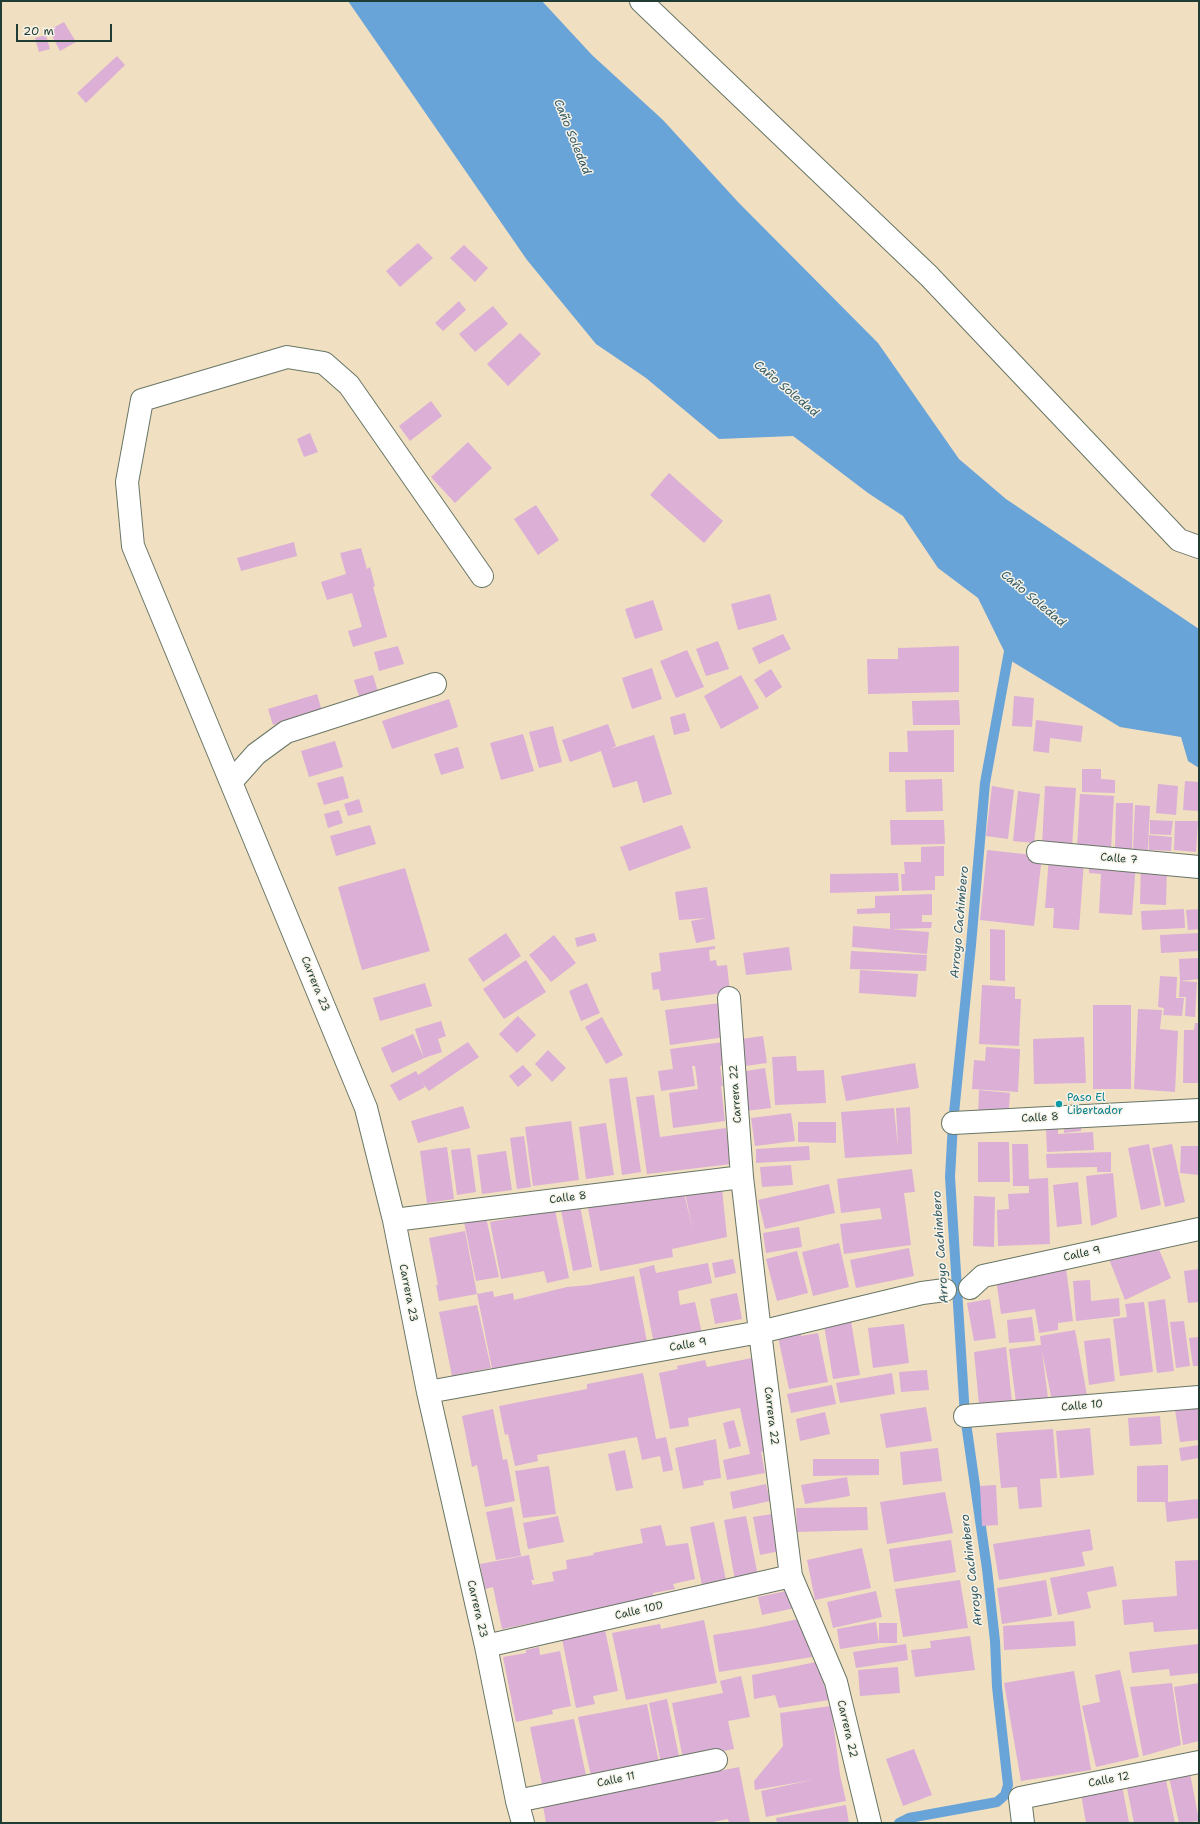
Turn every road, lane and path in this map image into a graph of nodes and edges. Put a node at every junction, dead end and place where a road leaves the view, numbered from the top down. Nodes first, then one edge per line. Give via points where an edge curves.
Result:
1 (641, 1) edge
2 (1199, 547) edge
3 (482, 576) dead end
4 (436, 684) dead end
5 (232, 781) junction
6 (1038, 852) dead end
7 (1199, 867) edge
8 (729, 998) dead end
9 (1199, 1110) edge
10 (953, 1123) dead end
11 (742, 1177) junction
12 (394, 1220) junction
13 (1199, 1229) edge
14 (970, 1288) dead end
15 (945, 1290) dead end
16 (760, 1332) junction
17 (428, 1392) junction
18 (1199, 1396) edge
19 (965, 1416) dead end
20 (792, 1576) junction
21 (486, 1646) junction
22 (716, 1760) dead end
23 (1199, 1762) edge
24 (517, 1801) junction
25 (523, 1823) edge
26 (870, 1823) edge
27 (1023, 1823) edge

1 - 2 street via 929,276 1179,540
3 - 5 street, Carrera 23 via 349,385 324,364 287,357 142,400 127,482 133,546
4 - 5 street via 286,732 256,754
5 - 12 street, Carrera 23 via 366,1108
6 - 7 street, Calle 7
8 - 11 street, Carrera 22
9 - 10 street, Calle 8
11 - 12 street, Calle 8
11 - 16 street, Carrera 22
12 - 17 street, Carrera 23
13 - 14 street, Calle 9 via 983,1276
15 - 16 street, Calle 9 via 922,1292
16 - 17 street, Calle 9
16 - 20 street, Carrera 22
17 - 21 street, Carrera 23
18 - 19 street, Calle 10
20 - 21 street, Calle 10D
20 - 26 street, Carrera 22 via 836,1682
21 - 24 street, Carrera 23
22 - 24 street, Calle 11
23 - 27 street, Calle 12 via 1020,1798
24 - 25 street, Carrera 23

